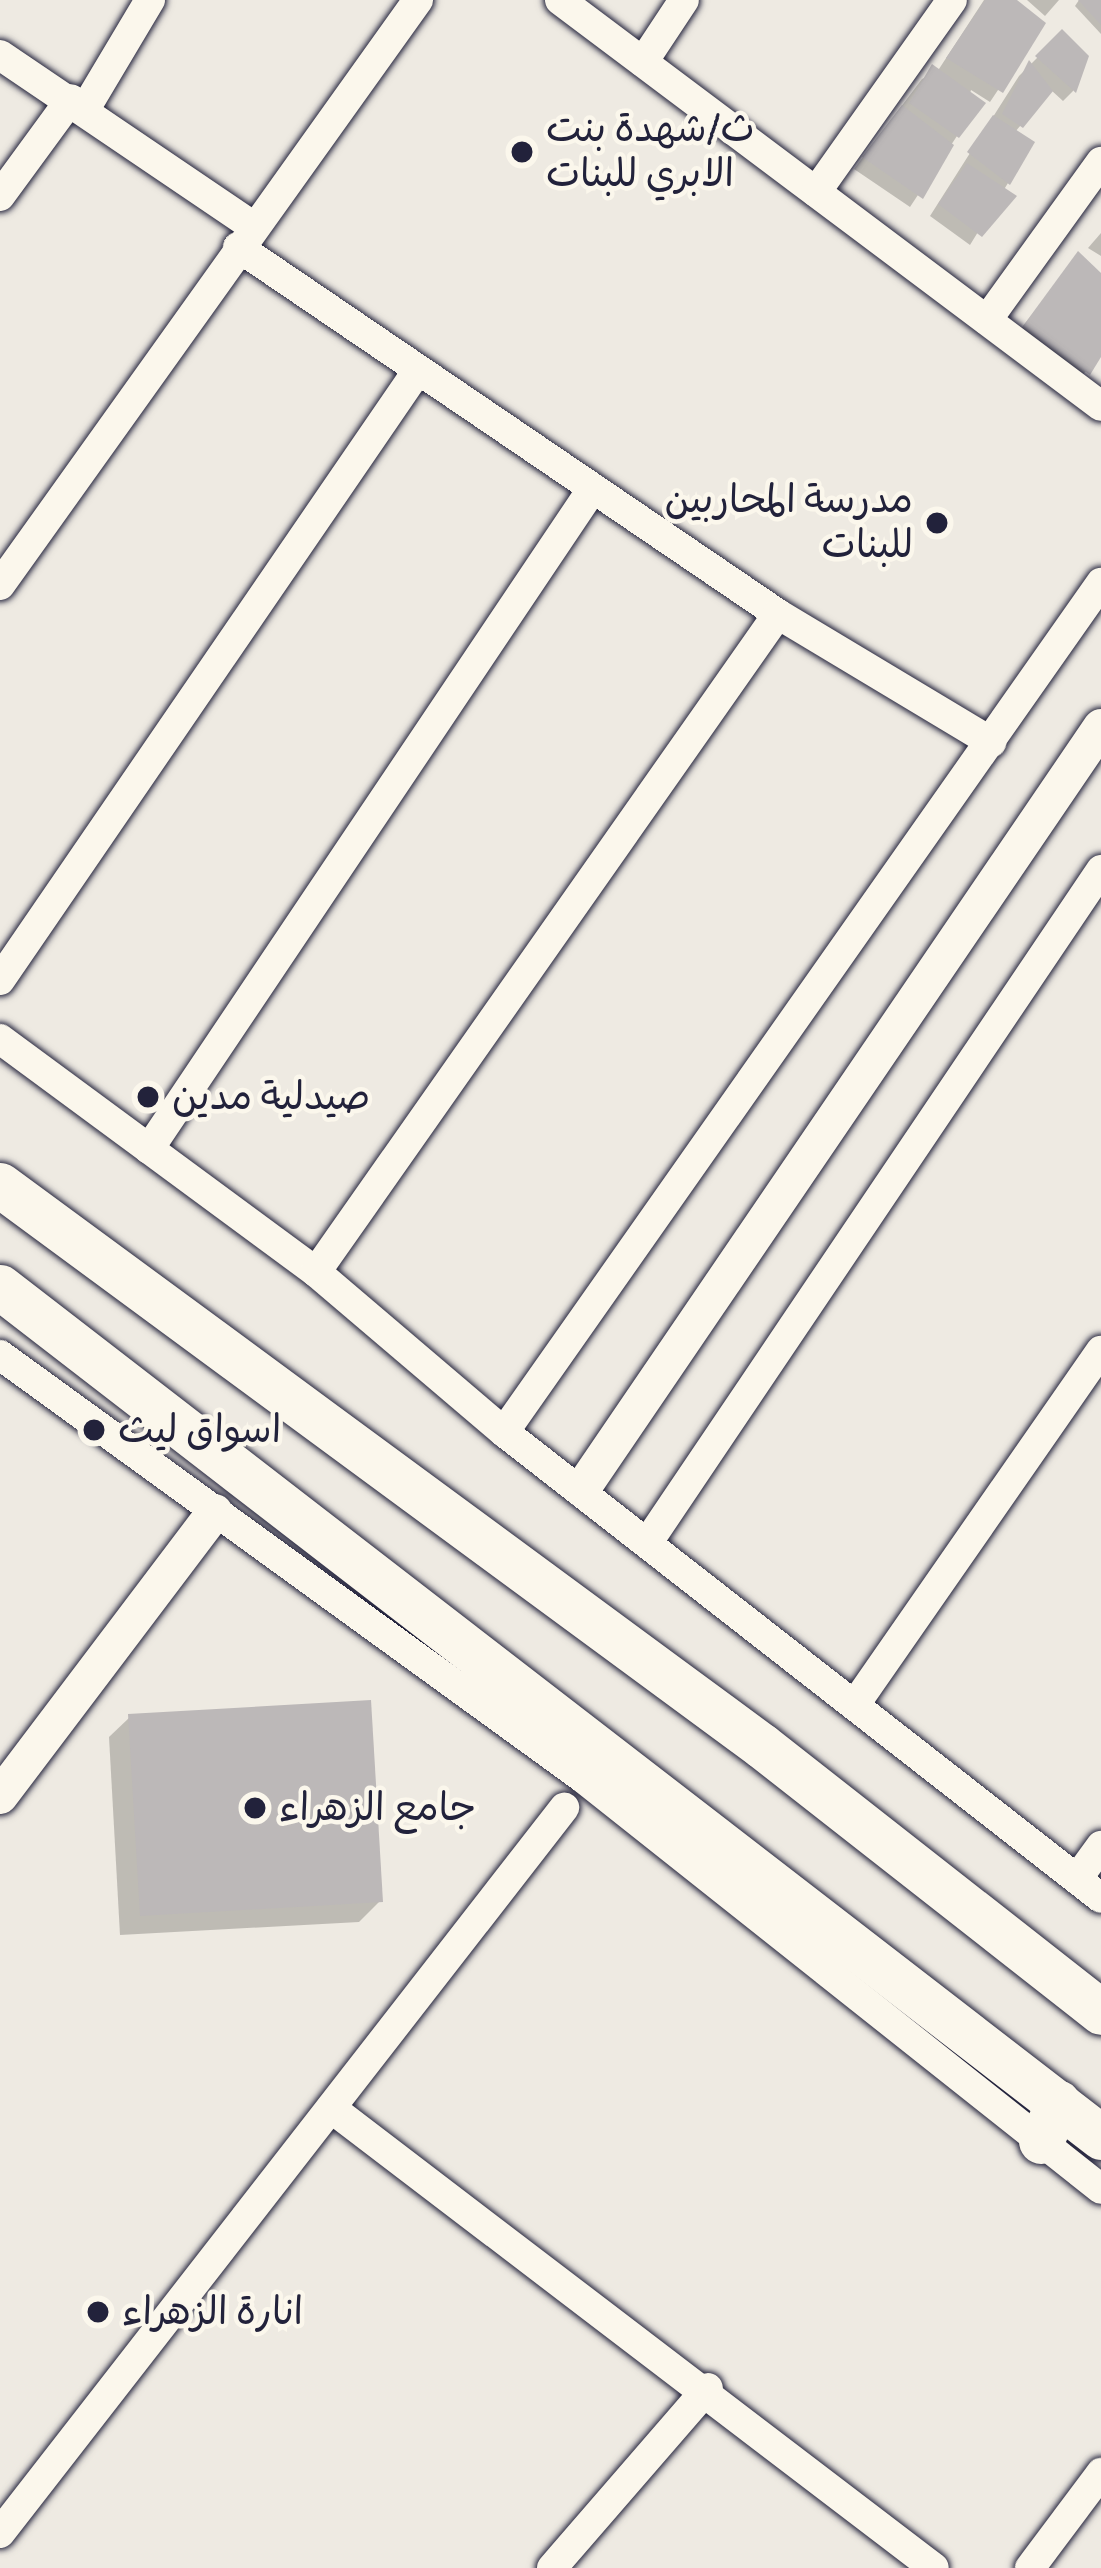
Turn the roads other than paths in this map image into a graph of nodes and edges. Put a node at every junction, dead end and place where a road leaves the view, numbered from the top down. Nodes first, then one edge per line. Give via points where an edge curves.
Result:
1 (150, 0) edge
2 (418, 0) edge
3 (560, 0) edge
4 (684, 0) edge
5 (952, 0) edge
6 (0, 55) edge
7 (643, 62) junction
8 (78, 104) junction
9 (1101, 163) edge
10 (816, 192) junction
11 (0, 196) edge
12 (246, 236) junction
13 (987, 320) junction
14 (418, 370) junction
15 (1101, 406) edge
16 (593, 488) junction
17 (1101, 583) edge
18 (0, 585) edge
19 (778, 614) junction
20 (1101, 727) edge
21 (991, 742) junction
22 (1101, 870) edge
23 (0, 980) edge
24 (0, 1039) edge
25 (149, 1149) junction
26 (0, 1184) edge
27 (316, 1272) junction
28 (0, 1287) edge
29 (1101, 1351) edge
30 (0, 1355) edge
31 (504, 1432) junction
32 (582, 1489) junction
33 (215, 1512) junction
34 (650, 1539) junction
35 (856, 1702) junction
36 (0, 1796) edge
37 (565, 1808) dead end
38 (1101, 1846) edge
39 (1089, 1889) edge
40 (1101, 2012) edge
41 (331, 2108) junction
42 (1049, 2122) junction
43 (1101, 2138) edge
44 (1101, 2189) edge
45 (708, 2388) junction
46 (1101, 2473) edge
47 (0, 2533) edge
48 (552, 2568) edge
49 (934, 2568) edge
50 (1030, 2568) edge

1 - 8 street
2 - 12 street
3 - 7 street
4 - 7 street
5 - 10 street
6 - 8 street
7 - 10 street
8 - 11 street
8 - 12 street
9 - 13 street
10 - 13 street
12 - 14 street
12 - 18 street
13 - 15 street
14 - 16 street
14 - 23 street
16 - 19 street
16 - 25 street
17 - 21 street
19 - 21 street
19 - 27 street
20 - 32 street
21 - 31 street
22 - 34 street
24 - 25 street
25 - 27 street
26 - 40 main road via 762,1746
27 - 31 street
28 - 42 main road
29 - 35 street
30 - 33 street
31 - 32 street
32 - 34 street
33 - 36 street
33 - 42 street
34 - 35 street
35 - 39 street
37 - 41 street
38 - 39 street
41 - 45 street
41 - 47 street
42 - 43 main road
42 - 44 street
45 - 48 street
45 - 49 street
46 - 50 street

